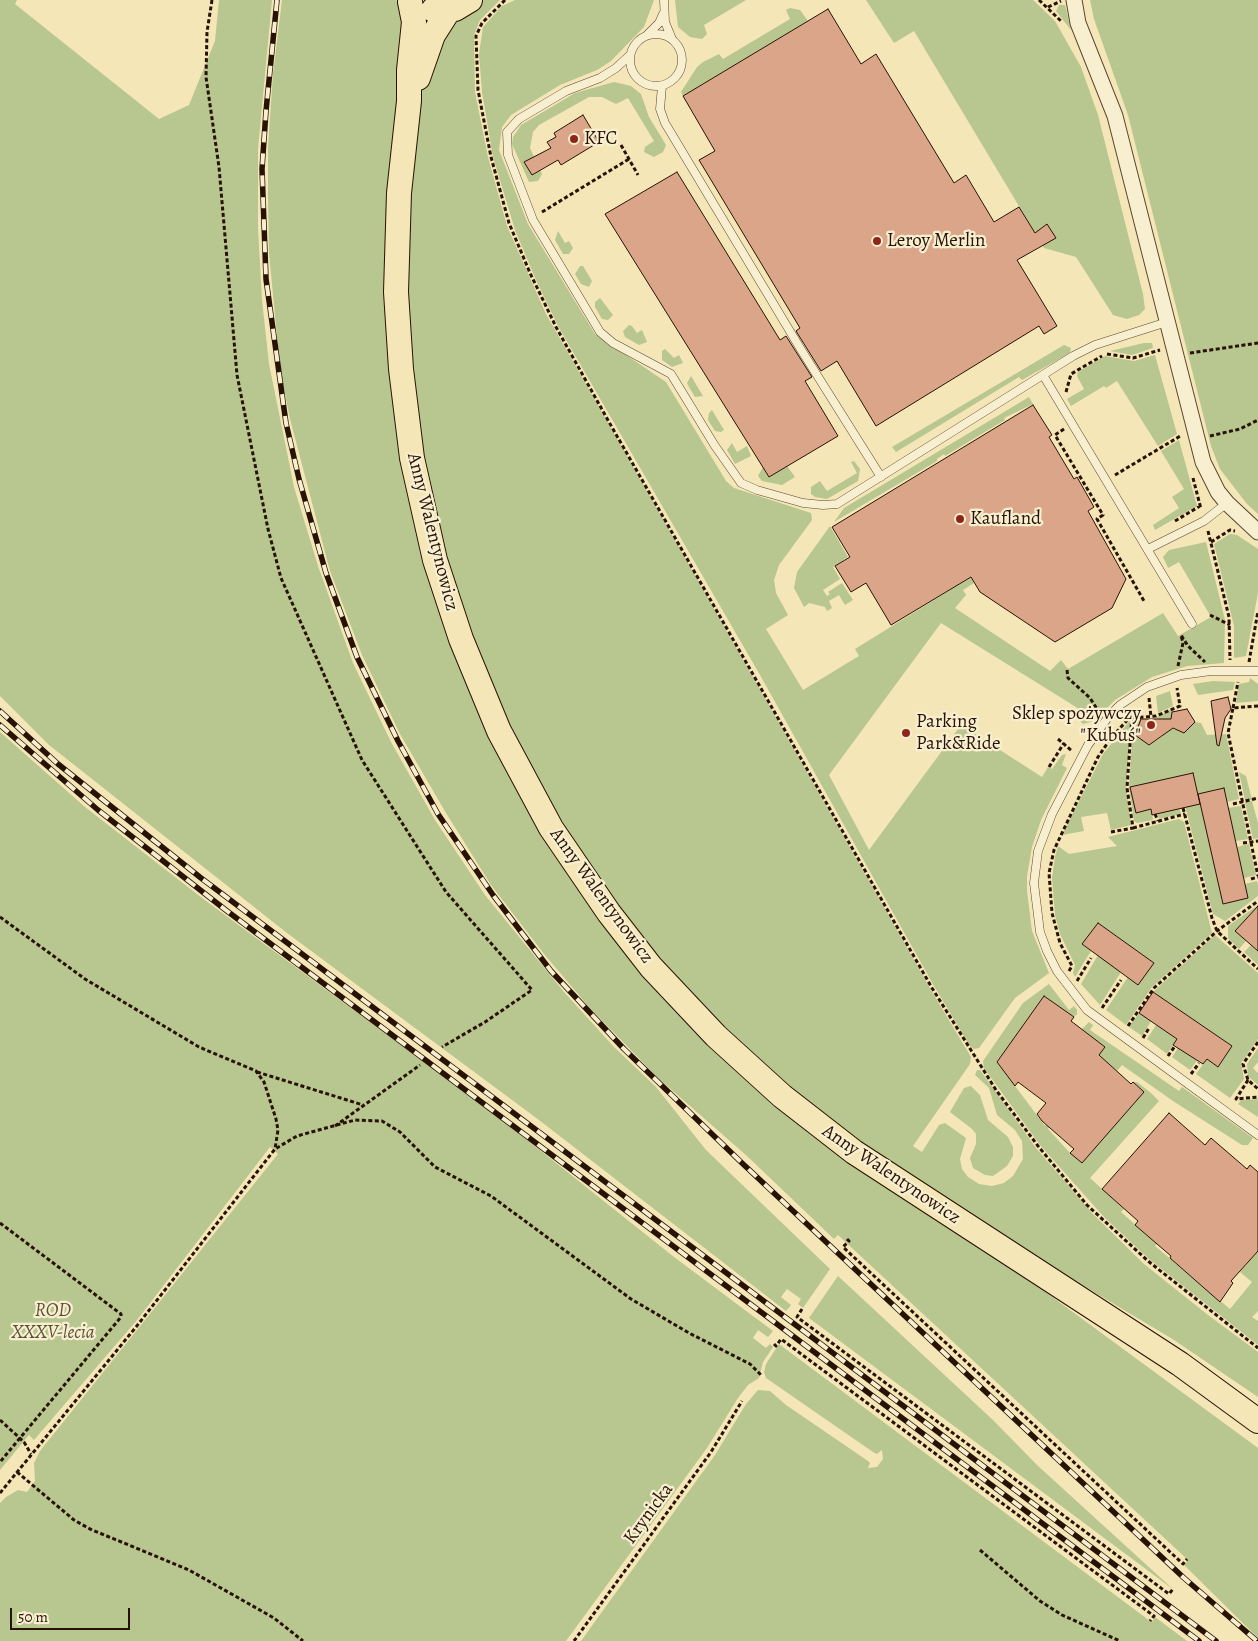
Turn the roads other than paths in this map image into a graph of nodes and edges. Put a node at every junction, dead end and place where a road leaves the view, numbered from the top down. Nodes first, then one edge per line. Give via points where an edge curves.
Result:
1 (470, 0) edge
2 (664, 0) edge
3 (1074, 0) edge
4 (410, 1) edge
5 (448, 10) junction
6 (664, 12) junction
7 (646, 36) junction
8 (672, 39) junction
9 (630, 55) junction
10 (662, 86) junction
11 (409, 101) junction
12 (1166, 322) junction
13 (1043, 375) junction
14 (881, 477) junction
15 (1227, 503) junction
16 (1258, 532) edge
17 (1148, 550) junction
18 (1192, 624) dead end
19 (1258, 671) edge
20 (1258, 1134) edge
21 (1256, 1420) edge

1 - 5 main road
2 - 6 lane
3 - 12 street via 1078,23 1115,116
4 - 5 main road via 426,9
4 - 11 main road, Anny Walentynowicz via 414,22
5 - 11 main road, Anny Walentynowicz via 433,35
6 - 7 lane via 659,23
6 - 8 lane via 666,29
7 - 8 lane via 659,34
7 - 9 lane
8 - 10 lane via 681,53 682,64 679,74
9 - 10 lane via 630,66 638,79 652,86
9 - 14 lane via 600,78 566,91 519,119 507,132 508,155 532,217 600,332 671,374 741,483 803,503 823,505 837,504
10 - 14 lane via 660,109 664,123
11 - 21 main road, Anny Walentynowicz via 399,193 396,292 406,416 420,496 449,606 482,692 519,770 563,846 609,913 662,980 716,1036 802,1112 874,1165 1180,1364
12 - 13 lane via 1095,345
12 - 15 street via 1202,462
13 - 14 lane
13 - 17 lane
15 - 16 street
15 - 17 lane via 1204,521
17 - 18 lane
19 - 20 lane via 1196,673 1162,681 1136,694 1109,716 1084,752 1052,814 1038,851 1034,883 1040,932 1047,950 1057,971 1087,1010

